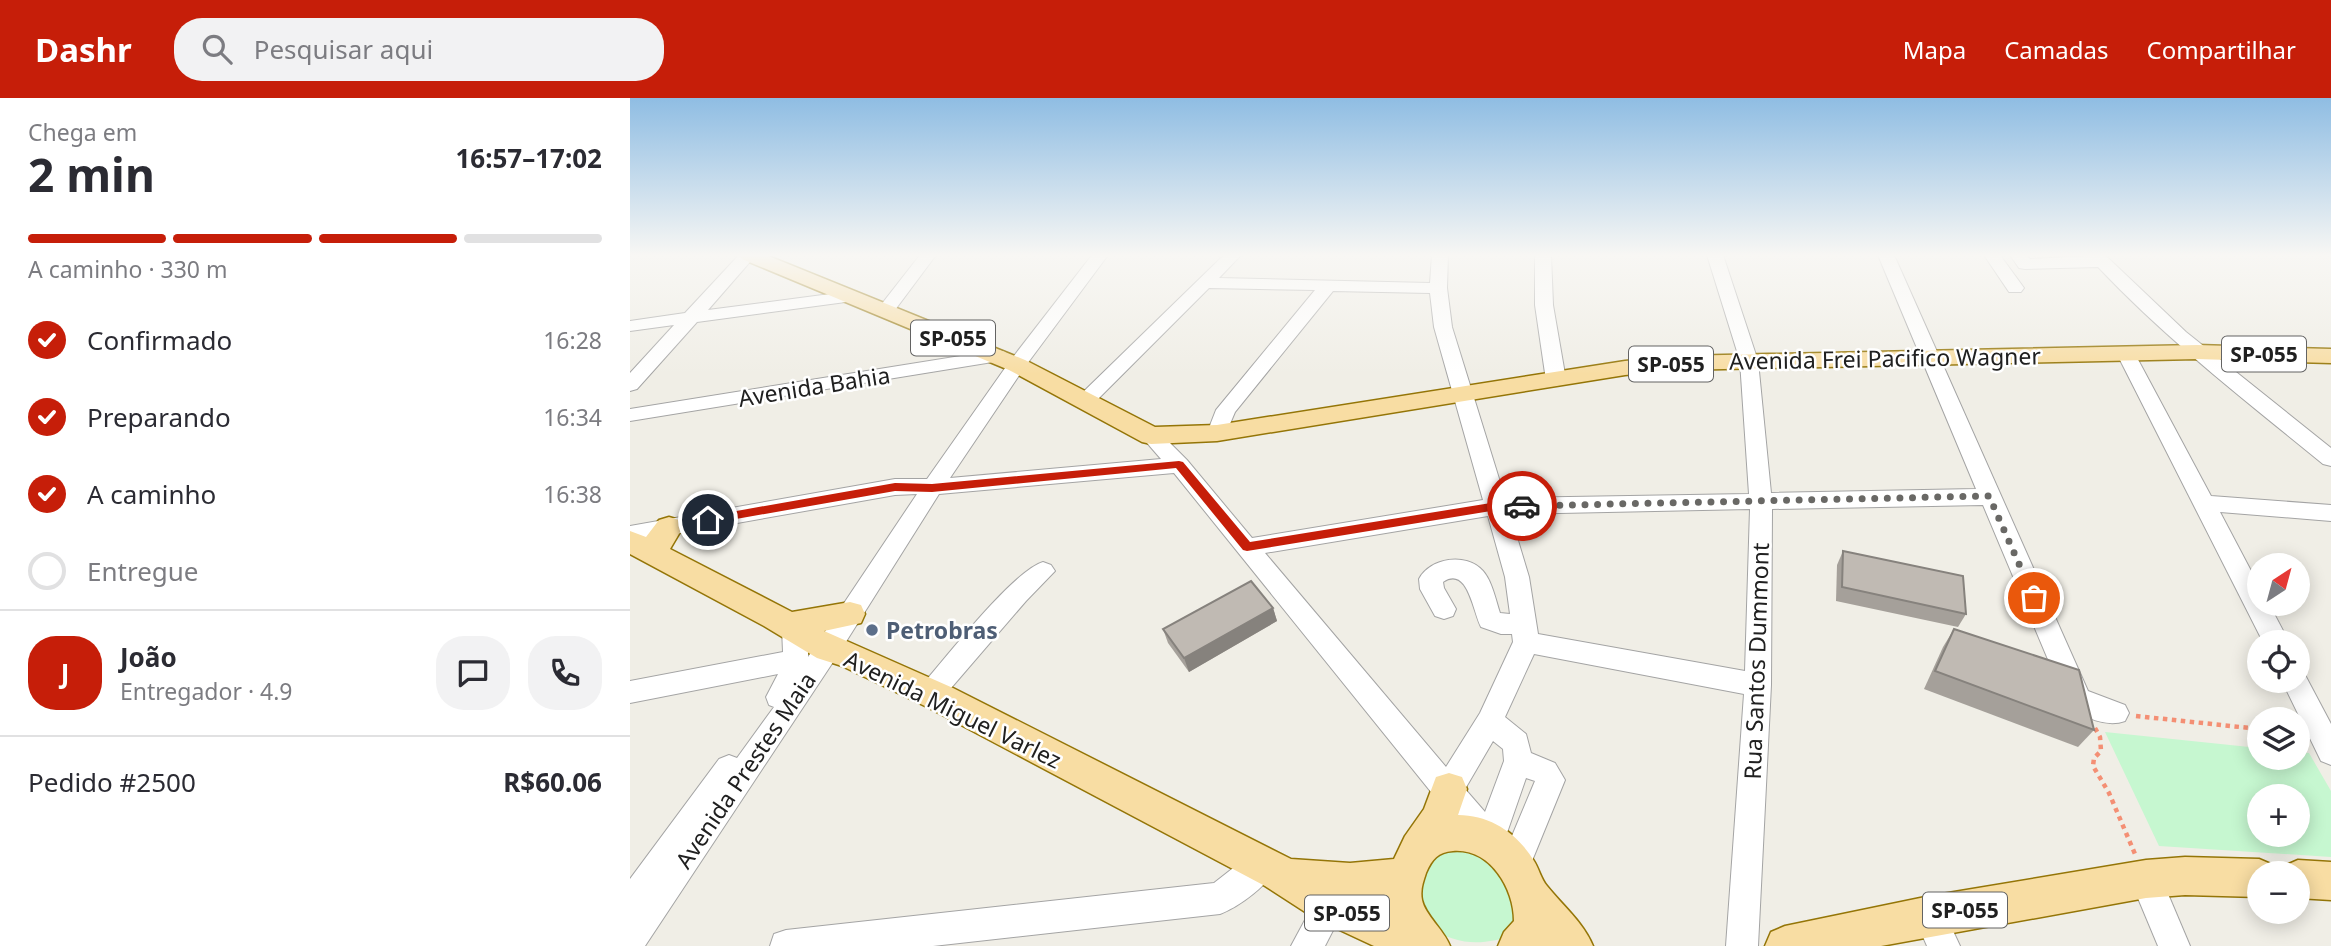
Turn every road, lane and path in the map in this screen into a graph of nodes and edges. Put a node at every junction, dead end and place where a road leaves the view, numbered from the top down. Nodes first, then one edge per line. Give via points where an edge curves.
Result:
1 (712, 295) edge
2 (849, 295) edge
3 (898, 295) edge
4 (1065, 295) edge
5 (1194, 295) edge
6 (1321, 295) edge
7 (1439, 295) edge
8 (1544, 295) edge
9 (1728, 295) edge
10 (1904, 295) edge
11 (2133, 295) edge
12 (853, 296) junction
13 (886, 310) junction
14 (691, 318) junction
15 (630, 326) edge
16 (2197, 352) junction
17 (2126, 354) junction
18 (2331, 356) edge
19 (1932, 357) junction
20 (1007, 360) junction
21 (1749, 360) junction
22 (1556, 380) junction
23 (630, 385) edge
24 (1462, 396) junction
25 (1085, 401) junction
26 (630, 415) edge
27 (1217, 433) junction
28 (1151, 436) junction
29 (2331, 459) edge
30 (1179, 465) junction
31 (932, 488) junction
32 (1989, 496) junction
33 (1761, 503) junction
34 (2206, 503) junction
35 (1497, 506) junction
36 (2331, 513) edge
37 (669, 527) junction
38 (630, 534) edge
39 (642, 547) edge
40 (1247, 547) junction
41 (1043, 571) dead end
42 (1444, 609) dead end
43 (850, 614) junction
44 (792, 626) junction
45 (2270, 630) edge
46 (1525, 632) junction
47 (828, 649) junction
48 (797, 660) junction
49 (1758, 685) junction
50 (630, 692) edge
51 (2301, 693) edge
52 (930, 694) junction
53 (2078, 699) junction
54 (2115, 713) joint
55 (1490, 721) junction
56 (2247, 728) edge
57 (2328, 742) edge
58 (1448, 789) junction
59 (1413, 860) junction
60 (1505, 860) junction
61 (1270, 869) junction
62 (2247, 878) edge
63 (2146, 880) junction
64 (2310, 880) edge
65 (2331, 881) edge
66 (1330, 905) junction
67 (631, 928) edge
68 (1937, 931) edge
69 (786, 946) edge
70 (1307, 946) edge
71 (1419, 946) edge
72 (1430, 946) edge
73 (1518, 946) edge
74 (1573, 946) edge
75 (1742, 946) edge
76 (1785, 946) edge
77 (2174, 946) edge

1 - 14 street
2 - 12 main road, SP-055
3 - 13 street
4 - 20 street, Avenida Prestes Maia
5 - 25 street
6 - 27 street via 1226,410
7 - 24 street
8 - 22 street
9 - 21 street, Rua Santos Dummont
10 - 19 street
11 - 16 street
12 - 13 main road, SP-055
12 - 14 street
13 - 20 main road, SP-055
14 - 15 street
14 - 23 street
16 - 17 main road, Avenida Frei Pacifico Wagner / SP-055
16 - 18 main road, Avenida Frei Pacifico Wagner / SP-055
16 - 29 street
17 - 19 main road, Avenida Frei Pacifico Wagner / SP-055
17 - 34 street
19 - 21 main road, Avenida Frei Pacifico Wagner / SP-055
19 - 32 street
20 - 25 main road, SP-055
20 - 26 street, Avenida Bahia
20 - 31 street, Avenida Prestes Maia
21 - 22 main road, Avenida Frei Pacifico Wagner / SP-055 via 1652,365
21 - 33 street, Rua Santos Dummont
22 - 24 main road, Avenida Frei Pacifico Wagner / SP-055
24 - 27 main road, Avenida Frei Pacifico Wagner / SP-055
24 - 35 street
25 - 28 main road, SP-055
27 - 28 main road, Avenida Frei Pacifico Wagner / SP-055
28 - 30 street
30 - 31 street
30 - 40 street
31 - 37 street via 895,487
31 - 43 street, Avenida Prestes Maia
32 - 33 street
32 - 53 street
33 - 35 street
33 - 49 street, Rua Santos Dummont
34 - 36 street
34 - 45 street
35 - 40 street
35 - 46 street via 1517,577
37 - 38 street
37 - 39 main road via 657,542
39 - 44 main road, Avenida Miguel Varlez / SP-055
40 - 58 street
41 - 52 street via 1017,594
42 - 46 street via 1432,589 1432,579 1440,571 1460,570 1475,578 1490,620
43 - 44 main road
43 - 47 street, Avenida Prestes Maia
44 - 47 main road, Avenida Miguel Varlez / SP-055
44 - 48 street, Avenida Prestes Maia
46 - 49 street
46 - 55 street
47 - 52 main road, Avenida Miguel Varlez / SP-055
47 - 67 street, Avenida Prestes Maia
48 - 50 street
48 - 67 street, Avenida Prestes Maia via 792,680
49 - 75 street, Rua Santos Dummont
51 - 57 street
52 - 61 main road, Avenida Miguel Varlez / SP-055
53 - 54 street
53 - 63 path via 2101,737 2094,766
54 - 56 path
55 - 58 street
55 - 60 street via 1516,743 1518,761 1545,772 1551,780
58 - 59 main road via 1439,818
58 - 60 street
59 - 60 main road, SP-055 via 1445,834 1460,833
59 - 61 main road, SP-055 via 1378,882 1356,884 1322,882
59 - 72 main road, SP-055 via 1401,896 1402,908
60 - 73 main road via 1534,920
60 - 74 main road
61 - 66 main road, SP-055
61 - 69 street via 1220,898
62 - 63 main road, SP-055
63 - 68 main road, SP-055
63 - 77 street
64 - 65 main road
66 - 70 street
66 - 71 main road, SP-055
68 - 76 main road, SP-055

